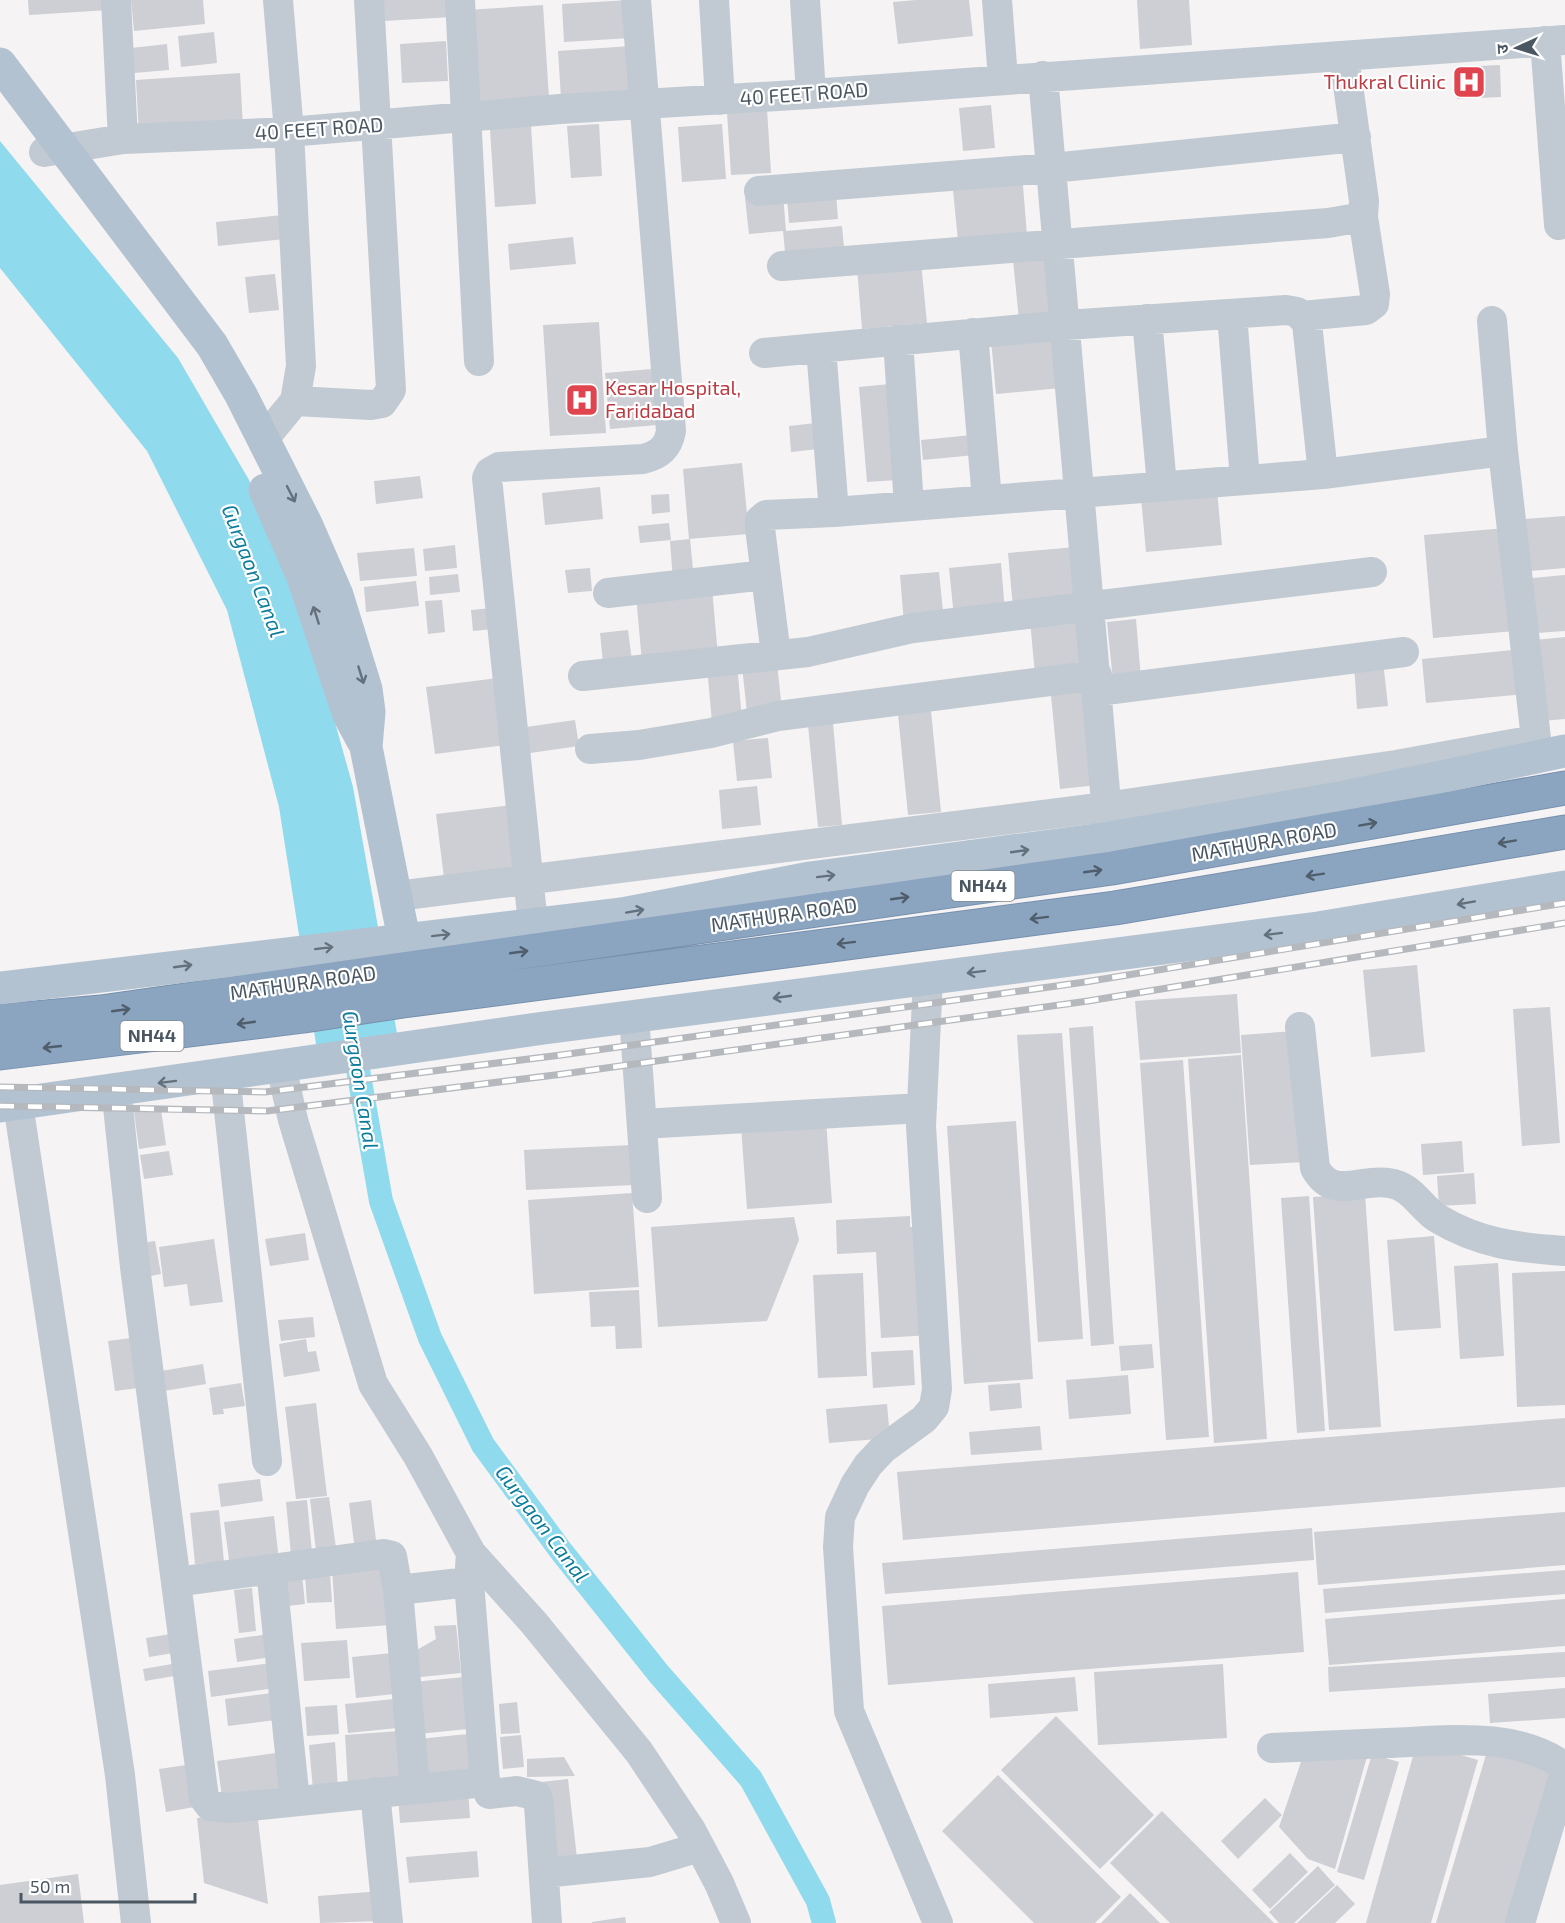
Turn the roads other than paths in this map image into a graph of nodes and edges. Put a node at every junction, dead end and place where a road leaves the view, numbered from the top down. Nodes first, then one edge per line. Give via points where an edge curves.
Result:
1 (116, 0) edge
2 (278, 0) edge
3 (369, 0) edge
4 (460, 0) edge
5 (636, 0) edge
6 (714, 0) edge
7 (805, 0) edge
8 (997, 0) edge
9 (1555, 40) edge
10 (1344, 56) junction
11 (0, 64) edge
12 (1043, 76) junction
13 (1003, 79) junction
14 (811, 94) junction
15 (0, 100) edge
16 (720, 100) junction
17 (645, 105) junction
18 (467, 117) junction
19 (378, 125) junction
20 (289, 132) junction
21 (1356, 137) junction
22 (123, 138) junction
23 (54, 150) junction
24 (1052, 168) junction
25 (759, 190) dead end
26 (1363, 216) junction
27 (1559, 225) dead end
28 (1059, 244) junction
29 (782, 266) dead end
30 (1232, 314) junction
31 (1302, 316) junction
32 (1147, 319) junction
33 (1492, 321) dead end
34 (1066, 325) junction
35 (974, 333) junction
36 (898, 340) junction
37 (821, 348) junction
38 (764, 353) dead end
39 (479, 361) dead end
40 (296, 401) junction
41 (263, 440) junction
42 (1503, 451) junction
43 (1323, 474) junction
44 (1245, 480) junction
45 (1162, 486) junction
46 (1079, 493) junction
47 (987, 500) junction
48 (909, 506) junction
49 (834, 512) junction
50 (1372, 572) dead end
51 (765, 575) junction
52 (608, 593) dead end
53 (1089, 606) junction
54 (1404, 652) dead end
55 (776, 655) junction
56 (583, 676) dead end
57 (1098, 683) junction
58 (366, 747) junction
59 (590, 749) dead end
60 (1546, 749) edge
61 (1565, 788) edge
62 (1108, 822) junction
63 (1565, 832) edge
64 (527, 881) junction
65 (1565, 887) edge
66 (397, 896) junction
67 (533, 924) junction
68 (397, 963) junction
69 (928, 978) junction
70 (0, 988) edge
71 (634, 1016) junction
72 (0, 1021) edge
73 (1300, 1027) dead end
74 (0, 1053) edge
75 (281, 1066) junction
76 (225, 1074) junction
77 (116, 1088) junction
78 (9, 1105) edge
79 (922, 1108) junction
80 (642, 1124) junction
81 (647, 1198) dead end
82 (1565, 1251) edge
83 (267, 1461) dead end
84 (471, 1553) junction
85 (272, 1569) junction
86 (176, 1582) junction
87 (469, 1582) junction
88 (398, 1590) junction
89 (1272, 1748) dead end
90 (1565, 1770) edge
91 (485, 1782) junction
92 (415, 1788) junction
93 (375, 1792) junction
94 (295, 1801) junction
95 (700, 1848) junction
96 (544, 1874) junction
97 (136, 1923) edge
98 (388, 1923) edge
99 (547, 1923) edge
100 (736, 1923) edge
101 (938, 1923) edge
102 (1520, 1923) edge

1 - 22 street
2 - 20 street
3 - 19 street
4 - 18 street
5 - 17 street
6 - 16 street
7 - 14 street
8 - 13 street
9 - 10 street, 40 FEET ROAD
9 - 27 street
10 - 12 street, 40 FEET ROAD
10 - 21 street
11 - 23 main road
12 - 13 street, 40 FEET ROAD
12 - 24 street
13 - 14 street, 40 FEET ROAD
14 - 16 street, 40 FEET ROAD
15 - 23 main road
16 - 17 street, 40 FEET ROAD
17 - 18 street, 40 FEET ROAD
17 - 64 street via 672,431 669,442 663,450 643,459 499,467 487,478
18 - 19 street, 40 FEET ROAD
18 - 39 street
19 - 20 street, 40 FEET ROAD
19 - 40 street via 392,390 382,403 370,405
20 - 22 street, 40 FEET ROAD
20 - 40 street via 302,366
21 - 24 street
21 - 26 street
22 - 23 street, 40 FEET ROAD
23 - 41 main road via 212,345
58 -> 23 main road via 349,715 303,577 262,483 202,365
24 - 25 street
24 - 28 street
26 - 28 street via 1328,223
26 - 31 street via 1374,304 1366,310
28 - 29 street
28 - 34 street
30 - 31 street via 1286,310
30 - 32 street
30 - 44 street
31 - 43 street via 1307,323
32 - 34 street
32 - 45 street
33 - 42 street
34 - 35 street
34 - 46 street
35 - 36 street
35 - 47 street
36 - 37 street
36 - 48 street
37 - 38 street
37 - 49 street
40 - 41 street
41 -> 58 main road via 337,595 366,689
42 - 43 street
42 - 60 street
43 - 44 street
44 - 45 street
45 - 46 street
46 - 47 street
46 - 53 street
47 - 48 street
48 - 49 street
49 - 51 street via 762,517
50 - 53 street
51 - 52 street
51 - 55 street
53 - 55 street via 913,628 808,652
53 - 57 street
54 - 57 street
55 - 56 street
57 - 59 street via 778,716 711,733
57 - 62 street
58 - 66 main road
60 - 62 main road, MATHURA ROAD via 1345,797
68 -> 61 highway, MATHURA ROAD / NH44 via 1112,868
62 - 64 street
67 -> 62 main road, MATHURA ROAD via 622,914
63 -> 68 highway, MATHURA ROAD / NH44 via 1115,908
64 - 66 street
64 - 67 street
65 -> 69 main road via 1318,928
66 - 68 main road
68 -> 67 main road, MATHURA ROAD
70 -> 68 main road, MATHURA ROAD via 266,955
72 -> 68 highway, MATHURA ROAD / NH44 via 101,1012 299,983
68 -> 74 highway, MATHURA ROAD / NH44 via 304,1016
69 -> 71 main road
69 - 79 street
71 - 75 main road
71 - 80 street
73 - 82 street via 1315,1168 1322,1181 1335,1186 1390,1183 1411,1192 1433,1215 1464,1234 1500,1245
75 - 76 main road
75 - 84 street via 293,1120 374,1384
76 -> 77 main road
76 - 83 street
77 - 78 main road
77 - 86 street
78 - 97 street via 120,1775
79 - 80 street
79 - 101 street via 937,1389 934,1407 867,1465 840,1517 838,1547 849,1711
80 - 81 street
84 - 87 street
84 - 95 street via 528,1615 639,1752 672,1798
85 - 86 street
85 - 88 street via 388,1554 395,1560
85 - 94 street
86 - 94 street via 204,1798 210,1806 219,1808
87 - 88 street
87 - 91 street
88 - 92 street
89 - 90 street via 1467,1740 1533,1751 1554,1759
90 - 102 street
91 - 92 street
91 - 96 street via 489,1794 517,1791 537,1796
92 - 93 street
93 - 94 street
93 - 98 street
95 - 96 street via 650,1862
95 - 100 street
96 - 99 street

